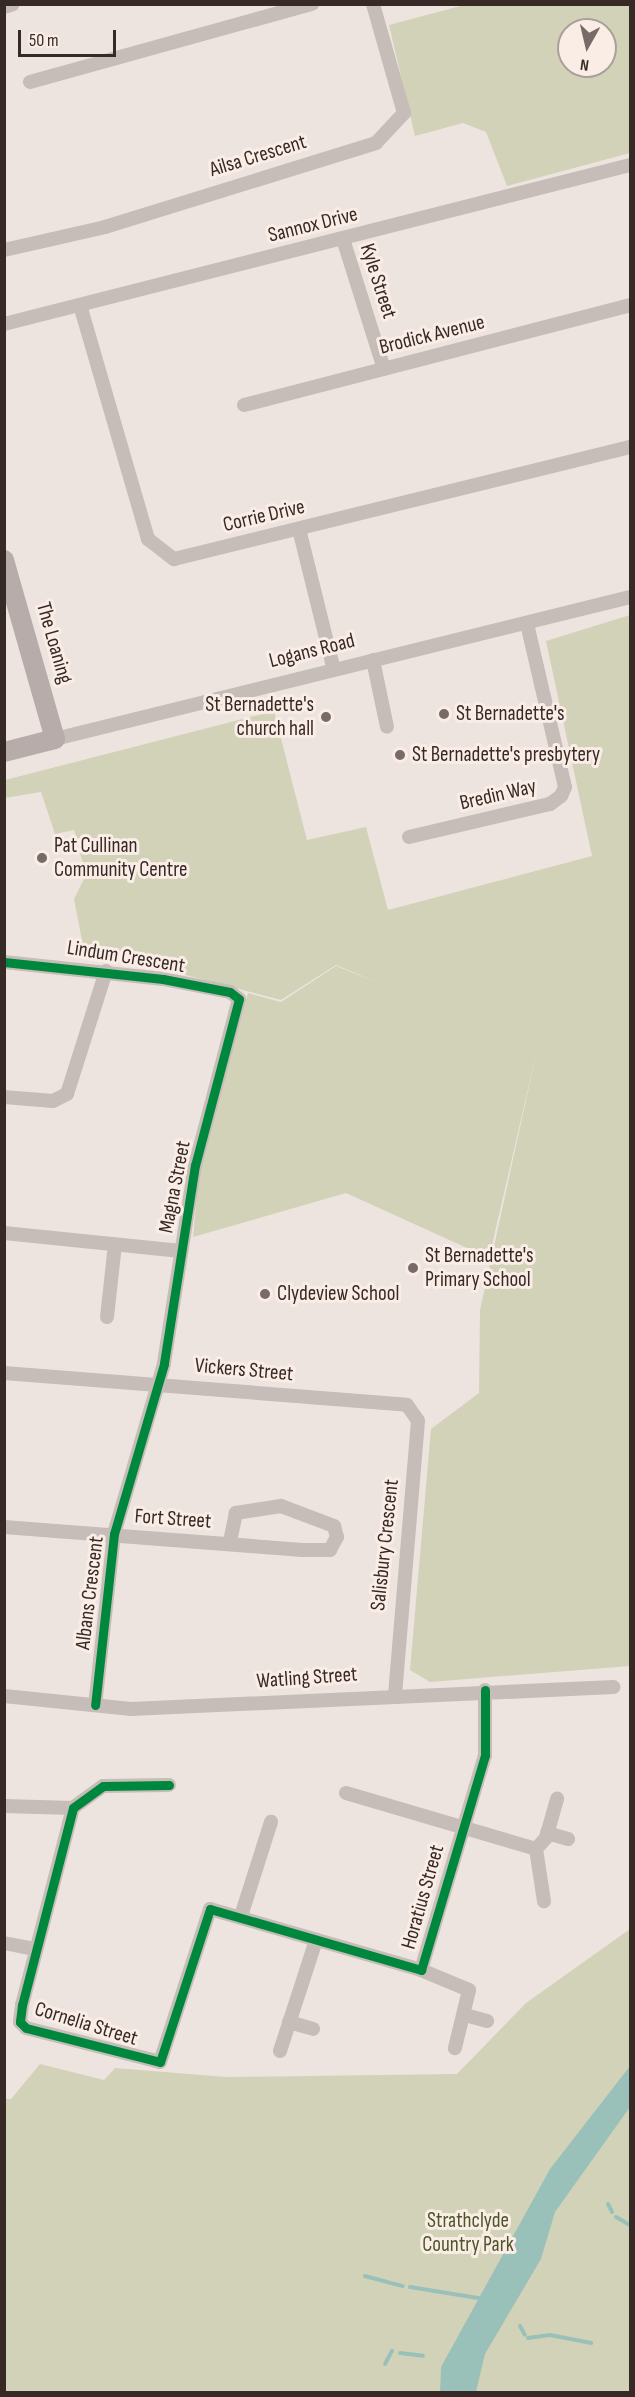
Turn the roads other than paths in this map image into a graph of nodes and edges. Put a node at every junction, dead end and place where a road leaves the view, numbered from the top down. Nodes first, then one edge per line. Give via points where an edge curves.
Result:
1 (13, 4) edge
2 (312, 4) edge
3 (373, 4) edge
4 (4, 7) edge
5 (30, 82) dead end
6 (630, 165) edge
7 (343, 239) junction
8 (4, 250) edge
9 (80, 305) junction
10 (630, 305) edge
11 (4, 324) edge
12 (384, 369) junction
13 (244, 405) dead end
14 (630, 447) edge
15 (299, 529) junction
16 (6, 571) edge
17 (630, 597) edge
18 (527, 624) junction
19 (373, 660) junction
20 (334, 670) junction
21 (387, 727) dead end
22 (55, 739) junction
23 (4, 752) edge
24 (409, 837) dead end
25 (4, 962) edge
26 (106, 971) junction
27 (239, 999) joint
28 (4, 1097) edge
29 (4, 1233) edge
30 (115, 1244) junction
31 (181, 1251) junction
32 (107, 1317) dead end
33 (4, 1373) edge
34 (160, 1383) junction
35 (407, 1405) joint
36 (4, 1527) edge
37 (114, 1534) junction
38 (230, 1542) junction
39 (613, 1687) dead end
40 (485, 1690) junction
41 (395, 1693) junction
42 (4, 1696) edge
43 (95, 1705) junction
44 (169, 1785) dead end
45 (346, 1793) dead end
46 (557, 1799) dead end
47 (4, 1806) edge
48 (73, 1808) junction
49 (271, 1822) dead end
50 (462, 1829) junction
51 (547, 1833) junction
52 (568, 1839) dead end
53 (536, 1849) junction
54 (544, 1901) dead end
55 (210, 1909) joint
56 (241, 1916) junction
57 (316, 1940) junction
58 (4, 1943) edge
59 (36, 1948) junction
60 (421, 1970) junction
61 (465, 2015) junction
62 (487, 2021) dead end
63 (289, 2022) junction
64 (313, 2029) dead end
65 (455, 2048) dead end
66 (280, 2051) dead end

1 - 4 street
2 - 5 street
3 - 8 street, Ailsa Crescent via 404,113 376,143 105,227
6 - 7 street, Sannox Drive
7 - 9 street, Sannox Drive
7 - 12 street, Kyle Street
9 - 11 street, Sannox Drive
9 - 15 street, Corrie Drive via 148,539 174,559
10 - 12 street, Brodick Avenue
12 - 13 street, Brodick Avenue
14 - 15 street, Corrie Drive
15 - 20 street
16 - 22 street, The Loaning
17 - 18 street, Logans Road
18 - 19 street, Logans Road
18 - 24 street, Bredin Way via 565,787 561,796 550,804
19 - 20 street, Logans Road
19 - 21 street
20 - 22 street, Logans Road
22 - 23 street, Logans Road
25 - 26 street, Lindum Crescent
26 - 27 street, Lindum Crescent via 230,992
26 - 28 street via 68,1094 53,1101
27 - 31 street, Magna Street via 195,1165
29 - 30 street
30 - 31 street
30 - 32 street
31 - 34 street, Magna Street
33 - 34 street, Vickers Street
34 - 35 street, Vickers Street
34 - 37 street, Albans Crescent
35 - 41 street, Salisbury Crescent via 418,1421
36 - 37 street, Fort Street
37 - 38 street, Fort Street
37 - 43 street, Albans Crescent
38 - 38 street, Fort Street via 237,1513 281,1506 334,1526 337,1538 330,1550
39 - 40 street, Watling Street
40 - 41 street, Watling Street
40 - 50 street, Horatius Street via 485,1755
41 - 43 street, Watling Street via 172,1708
42 - 43 street, Watling Street
44 - 48 street via 103,1786
45 - 50 street, Horatius Street
46 - 51 street
47 - 48 street
48 - 59 street, Cornelia Street
49 - 56 street
50 - 53 street
50 - 60 street, Horatius Street
51 - 52 street
51 - 53 street
53 - 54 street
55 - 56 street, Horatius Street
55 - 59 street, Cornelia Street via 165,2056 156,2064 26,2028 20,2022
56 - 57 street, Horatius Street
57 - 60 street, Horatius Street
57 - 63 street
58 - 59 street
60 - 61 street, Horatius Street via 469,1990
61 - 62 street
61 - 65 street, Horatius Street
63 - 64 street
63 - 66 street

